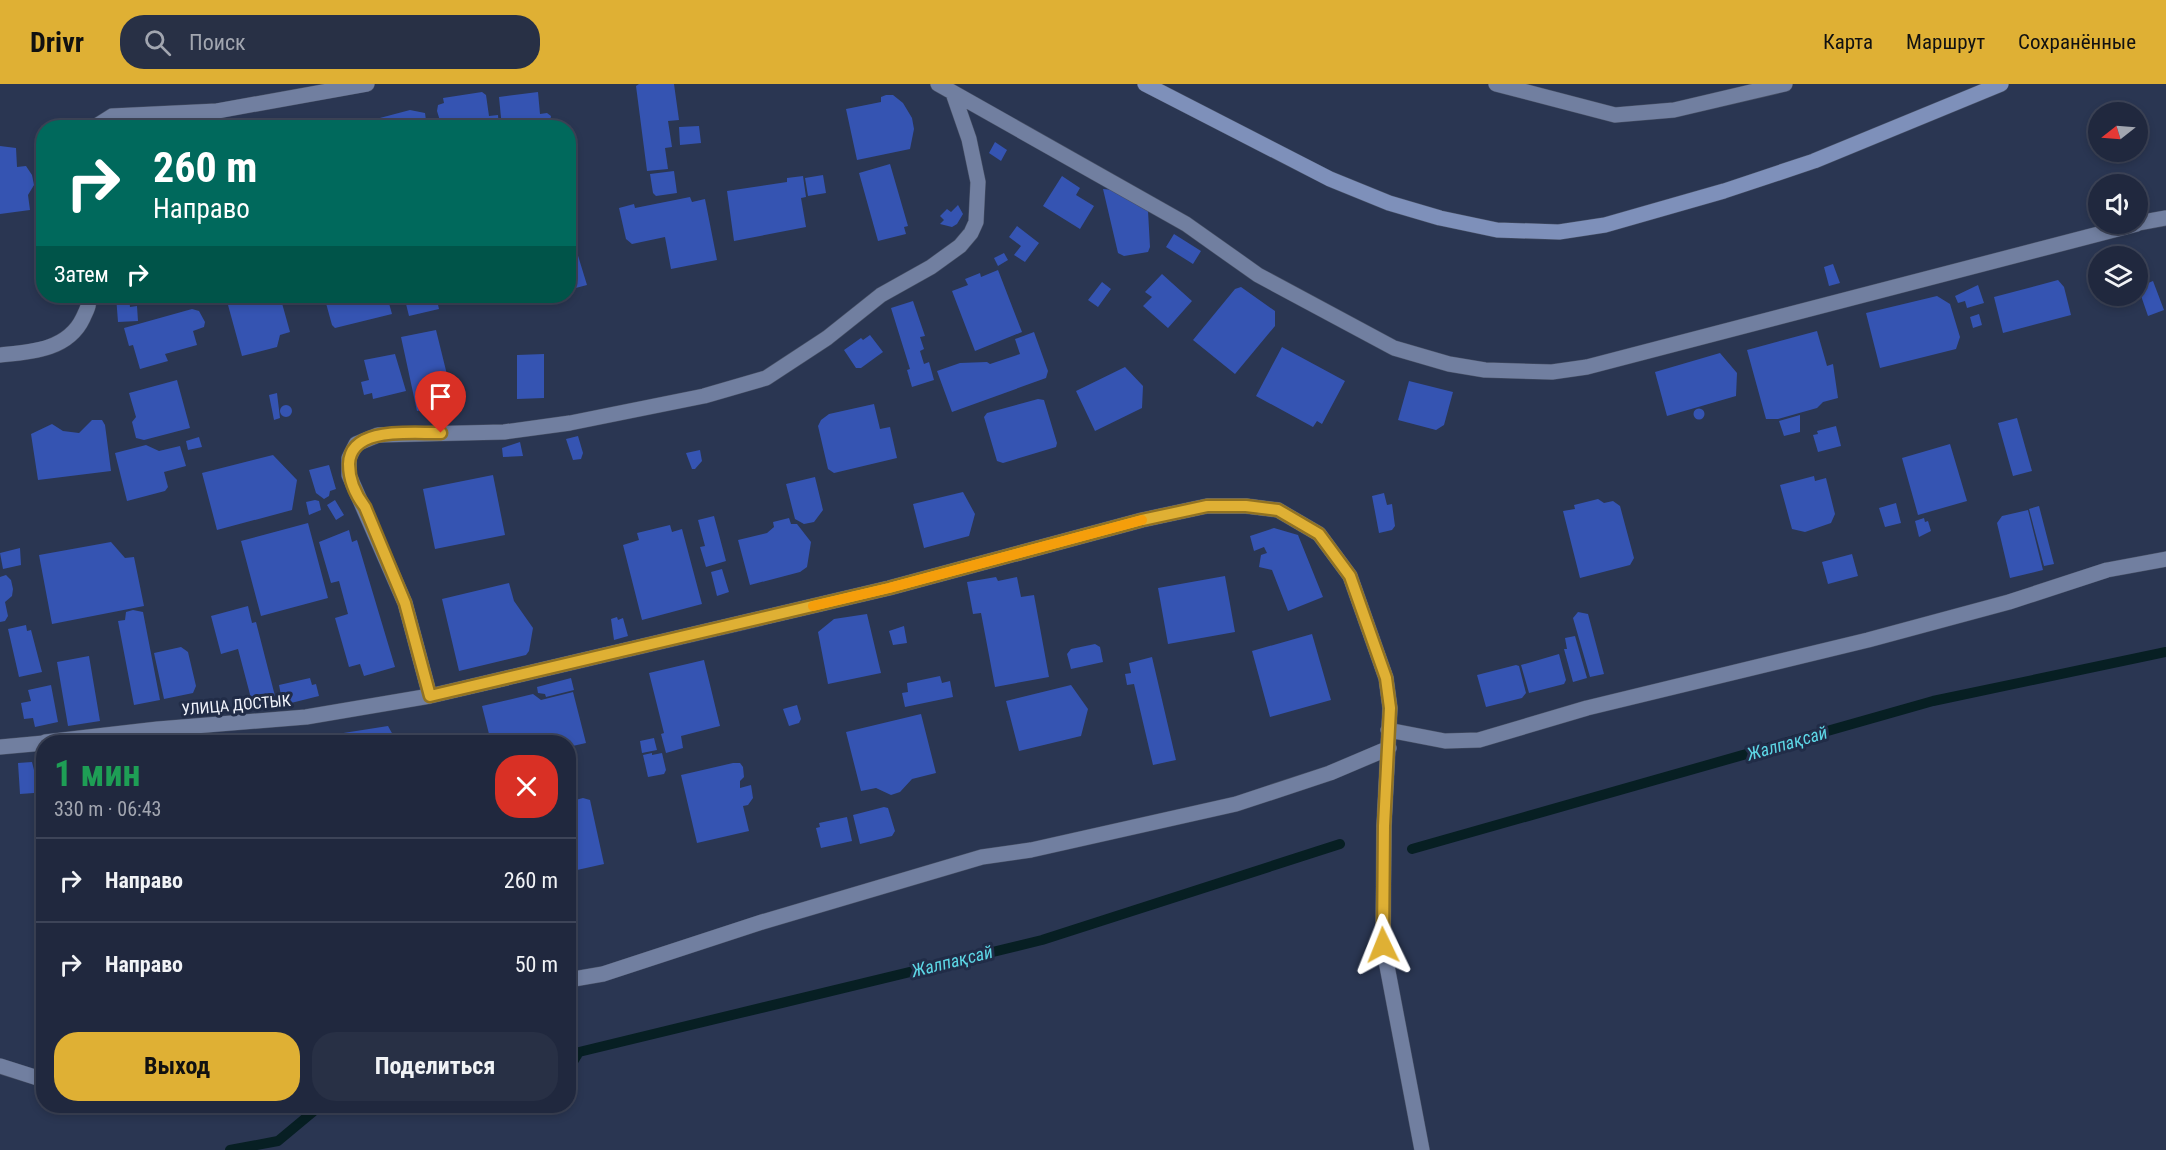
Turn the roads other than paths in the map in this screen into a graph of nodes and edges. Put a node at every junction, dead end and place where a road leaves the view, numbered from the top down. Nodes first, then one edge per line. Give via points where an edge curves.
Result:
1 (367, 84) edge
2 (938, 84) edge
3 (1145, 84) edge
4 (1496, 84) edge
5 (1785, 84) edge
6 (2001, 84) edge
7 (953, 93) junction
8 (106, 120) edge
9 (2166, 218) edge
10 (2148, 221) edge
11 (2095, 234) edge
12 (90, 303) edge
13 (0, 355) edge
14 (2166, 559) edge
15 (430, 696) junction
16 (1388, 730) junction
17 (109, 735) edge
18 (36, 744) edge
19 (0, 747) edge
20 (1389, 748) junction
21 (576, 979) edge
22 (0, 1066) edge
23 (36, 1077) edge
24 (1422, 1150) edge

1 - 8 street via 217,111 112,116
2 - 7 street
3 - 6 main road via 1330,179 1389,203 1497,230 1559,232 1605,225 1725,191 1814,161
4 - 5 street via 1615,115 1674,110
7 - 11 street via 1186,224 1258,275 1394,348 1485,370 1552,372 1587,368
7 - 15 street via 978,182 976,222 971,233 931,267 881,295 827,338 766,378 704,396 570,423 504,432 378,435 356,444 349,458 349,475 405,603
9 - 10 street
12 - 13 street via 79,326 65,340 52,347
14 - 16 street via 2108,570 2009,602 1587,708 1479,740 1445,741
15 - 16 street, УЛИЦА ДОСТЫК via 889,588 1142,520 1207,506 1246,506 1278,510 1298,519 1319,534 1350,576 1386,678
15 - 17 street, УЛИЦА ДОСТЫК via 306,717
16 - 20 street, УЛИЦА ДОСТЫК
18 - 19 street, УЛИЦА ДОСТЫК
20 - 21 street via 1330,773 1236,804 970,860 603,974
20 - 24 street, УЛИЦА ДОСТЫК via 1383,945
22 - 23 street

